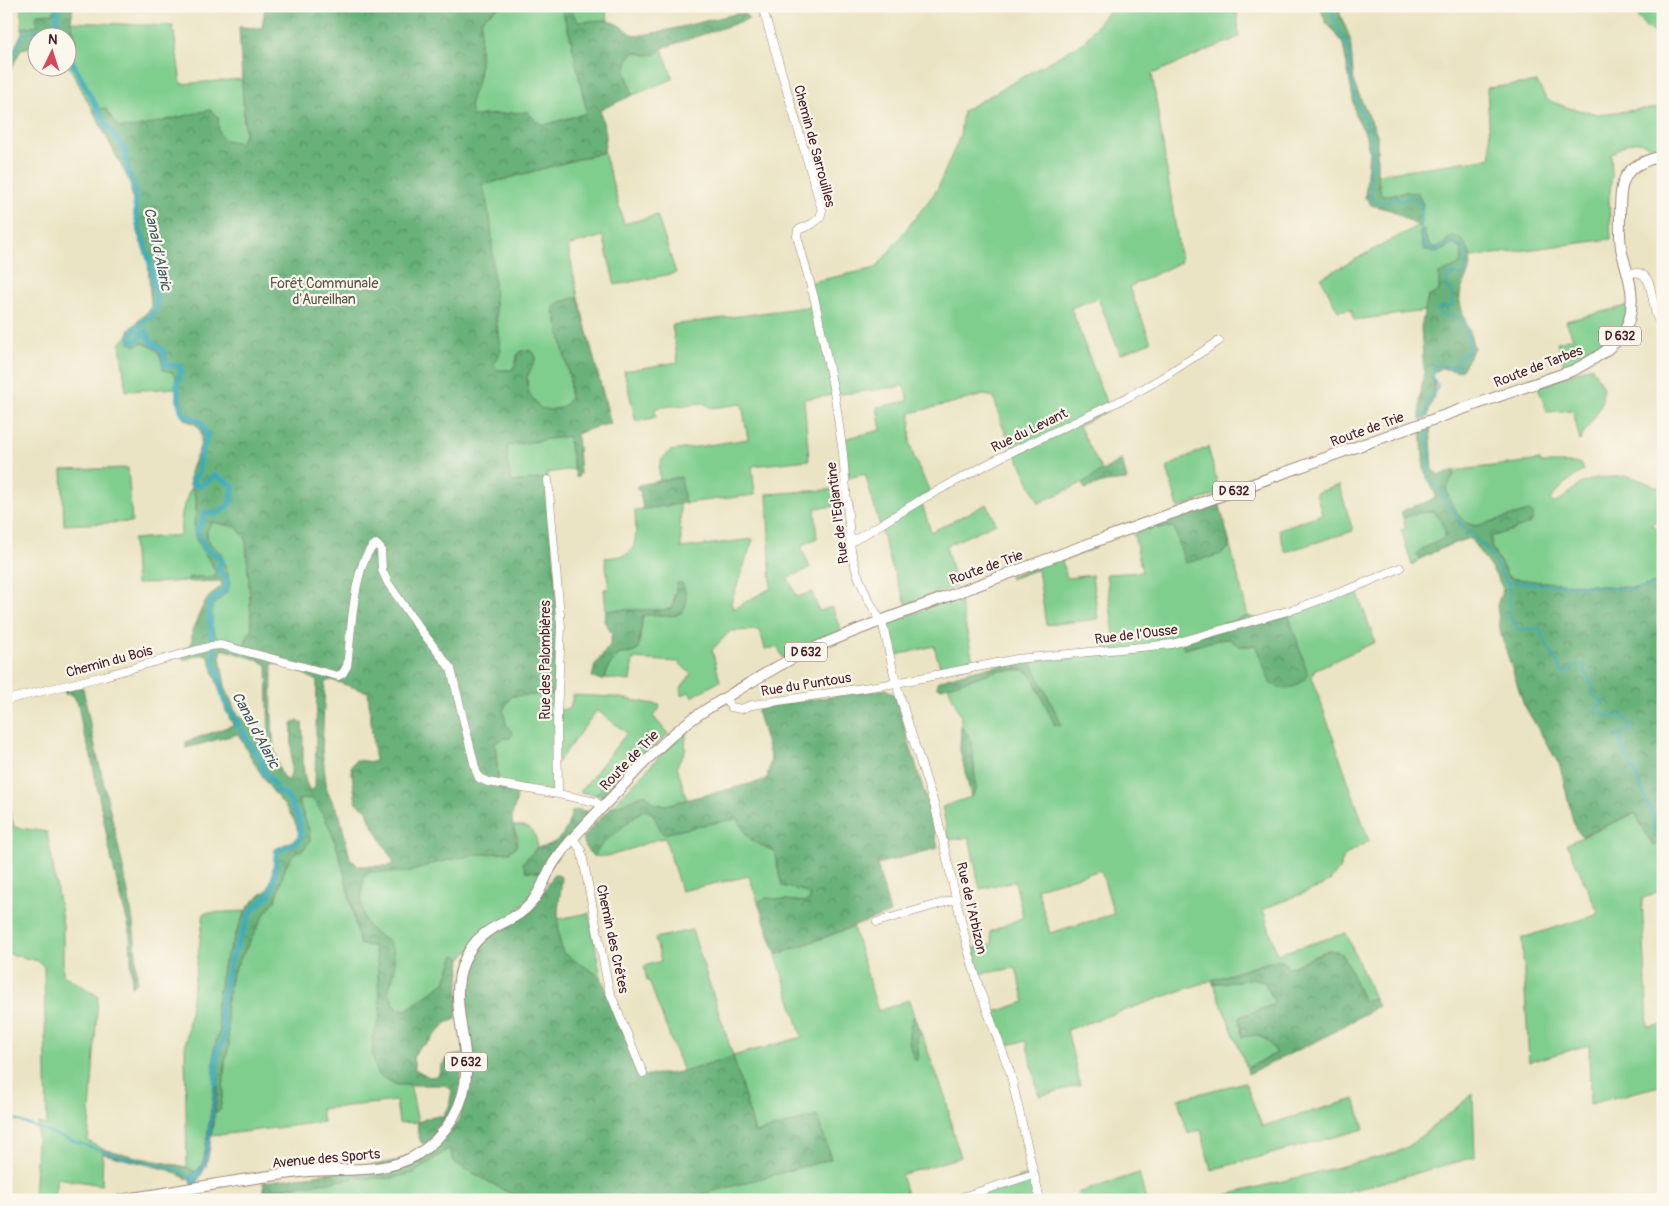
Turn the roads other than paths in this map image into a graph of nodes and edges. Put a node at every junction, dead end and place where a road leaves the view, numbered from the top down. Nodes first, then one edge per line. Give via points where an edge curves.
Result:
1 (762, 6) edge
2 (1663, 156) edge
3 (1629, 273) junction
4 (1663, 327) edge
5 (1219, 340) dead end
6 (835, 397) joint
7 (1420, 424) joint
8 (548, 480) dead end
9 (850, 543) junction
10 (1400, 568) dead end
11 (882, 621) junction
12 (896, 683) junction
13 (725, 698) junction
14 (6, 700) edge
15 (558, 794) junction
16 (602, 807) junction
17 (573, 838) junction
18 (956, 899) junction
19 (877, 922) dead end
20 (643, 1073) dead end
21 (1034, 1174) junction
22 (120, 1200) edge
23 (953, 1200) edge
24 (1040, 1200) edge

1 - 6 street, Chemin de Sarrouilles via 822,210 820,218 798,230 797,236 816,302
2 - 3 main road, Route de Tarbes / D 632 via 1639,162 1623,182 1620,240
3 - 4 street via 1647,276 1654,311
3 - 7 main road, Route de Tarbes / D 632 via 1632,306 1629,321 1620,336 1596,358 1574,370
5 - 9 street, Rue du Levant via 1128,397 996,459
6 - 9 street, Rue de l'Eglantine
7 - 11 main road, Route de Trie / D 632
8 - 15 street, Rue des Palombières via 561,626
9 - 11 street, Rue de l'Eglantine via 859,579
10 - 12 street, Rue de l'Ousse via 1298,608 1172,644 1017,659
11 - 12 street, Rue de l'Arbizon
11 - 13 main road, Route de Trie / D 632 via 802,654
12 - 13 street, Rue du Puntous via 741,709 731,707
12 - 18 street, Rue de l'Arbizon via 935,807
13 - 16 main road, Route de Trie / D 632 via 684,725
14 - 15 street, Chemin du Bois via 215,646 338,676 347,666 356,589 364,559 376,544 381,549 382,570 388,584 451,669 479,778
15 - 16 street via 596,802
16 - 17 main road, D 632
17 - 20 street, Chemin des Crêtes via 581,850 609,990
17 - 22 main road, Avenue des Sports / D 632 via 558,856 530,905 481,936 465,959 459,977 457,1007 466,1063 465,1083 456,1113 436,1140 413,1157 381,1167 309,1171
18 - 19 street
18 - 21 street, Rue de l'Arbizon via 980,991 1010,1072
21 - 23 street
21 - 24 street, Rue de l'Arbizon

